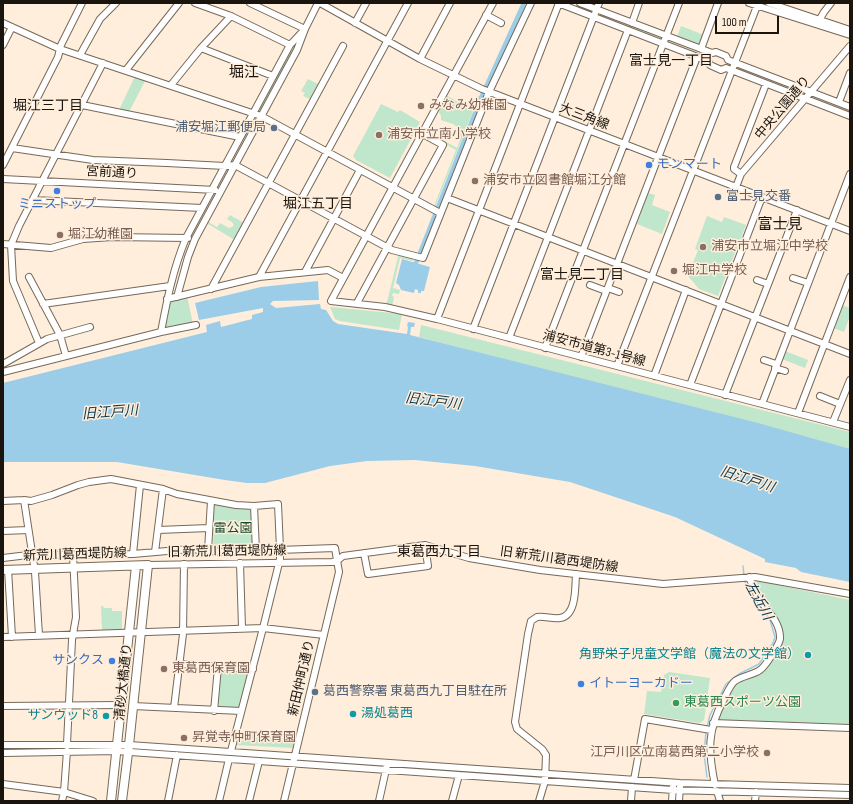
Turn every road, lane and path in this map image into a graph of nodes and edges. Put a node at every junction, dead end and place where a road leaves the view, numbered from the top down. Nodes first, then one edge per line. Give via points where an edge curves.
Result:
1 (82, 3) edge
2 (116, 3) edge
3 (179, 3) edge
4 (195, 3) edge
5 (250, 3) edge
6 (319, 3) edge
7 (366, 3) edge
8 (408, 3) edge
9 (450, 3) edge
10 (493, 3) edge
11 (530, 3) edge
12 (558, 3) edge
13 (580, 3) edge
14 (639, 3) edge
15 (678, 3) edge
16 (718, 3) edge
17 (749, 3) edge
18 (769, 3) edge
19 (831, 3) edge
20 (598, 6) edge
21 (757, 6) junction
22 (486, 15) junction
23 (231, 16) junction
24 (594, 17) junction
25 (820, 19) junction
26 (3, 23) edge
27 (355, 23) junction
28 (501, 23) dead end
29 (632, 23) junction
30 (12, 28) junction
31 (305, 28) junction
32 (628, 30) junction
33 (850, 30) edge
34 (666, 36) junction
35 (850, 36) edge
36 (388, 41) junction
37 (3, 44) edge
38 (663, 44) junction
39 (290, 45) junction
40 (343, 46) dead end
41 (850, 46) edge
42 (201, 48) junction
43 (60, 49) junction
44 (701, 49) junction
45 (80, 55) junction
46 (697, 57) junction
47 (420, 59) junction
48 (103, 63) junction
49 (734, 63) junction
50 (126, 70) junction
51 (732, 70) junction
52 (850, 73) edge
53 (273, 76) junction
54 (453, 76) junction
55 (766, 84) junction
56 (171, 85) junction
57 (486, 91) junction
58 (811, 92) junction
59 (805, 99) junction
60 (838, 102) junction
61 (521, 104) junction
62 (82, 105) junction
63 (850, 107) edge
64 (254, 114) junction
65 (261, 116) junction
66 (850, 116) edge
67 (555, 117) junction
68 (590, 131) junction
69 (422, 133) junction
70 (295, 134) junction
71 (240, 137) junction
72 (624, 144) junction
73 (12, 148) junction
74 (327, 152) junction
75 (56, 155) junction
76 (659, 157) junction
77 (3, 165) edge
78 (235, 165) junction
79 (225, 166) junction
80 (360, 170) junction
81 (693, 170) junction
82 (741, 174) junction
83 (850, 174) edge
84 (3, 179) edge
85 (43, 181) junction
86 (268, 183) junction
87 (736, 187) junction
88 (392, 188) junction
89 (212, 190) junction
90 (221, 190) junction
91 (762, 197) junction
92 (447, 198) junction
93 (413, 199) junction
94 (33, 200) junction
95 (301, 200) junction
96 (202, 208) junction
97 (797, 210) junction
98 (479, 211) junction
99 (440, 213) junction
100 (334, 218) junction
101 (514, 224) junction
102 (831, 224) junction
103 (850, 231) edge
104 (366, 236) junction
105 (548, 237) junction
106 (186, 238) junction
107 (195, 239) junction
108 (3, 244) edge
109 (12, 245) junction
110 (387, 247) junction
111 (583, 250) junction
112 (617, 264) junction
113 (305, 272) junction
114 (29, 277) dead end
115 (259, 277) junction
116 (652, 277) junction
117 (850, 277) edge
118 (343, 278) junction
119 (793, 278) dead end
120 (757, 280) dead end
121 (808, 283) junction
122 (768, 284) junction
123 (590, 285) dead end
124 (170, 286) junction
125 (210, 289) junction
126 (607, 289) junction
127 (686, 290) junction
128 (619, 292) dead end
129 (177, 297) junction
130 (167, 299) junction
131 (357, 303) junction
132 (43, 304) junction
133 (721, 304) junction
134 (756, 317) junction
135 (437, 319) junction
136 (196, 325) dead end
137 (90, 327) dead end
138 (473, 329) junction
139 (790, 330) junction
140 (161, 332) junction
141 (60, 335) junction
142 (509, 338) junction
143 (39, 343) junction
144 (825, 344) junction
145 (545, 348) junction
146 (850, 354) edge
147 (66, 356) junction
148 (581, 357) junction
149 (764, 360) dead end
150 (3, 364) edge
151 (617, 366) junction
152 (776, 366) junction
153 (3, 370) edge
154 (785, 371) dead end
155 (654, 376) junction
156 (850, 380) edge
157 (690, 385) junction
158 (725, 395) junction
159 (820, 396) dead end
160 (762, 404) junction
161 (840, 404) junction
162 (798, 413) junction
163 (833, 422) junction
164 (850, 427) edge
165 (140, 485) junction
166 (163, 488) junction
167 (24, 500) junction
168 (3, 501) edge
169 (211, 501) junction
170 (254, 506) junction
171 (209, 528) junction
172 (28, 530) junction
173 (158, 530) junction
174 (3, 531) edge
175 (425, 545) junction
176 (280, 549) junction
177 (210, 550) junction
178 (256, 551) junction
179 (155, 552) junction
180 (364, 553) junction
181 (133, 554) junction
182 (32, 555) junction
183 (73, 555) junction
184 (3, 558) edge
185 (337, 561) junction
186 (279, 562) junction
187 (212, 563) junction
188 (240, 563) junction
189 (184, 564) junction
190 (148, 565) junction
191 (136, 566) junction
192 (73, 567) junction
193 (34, 568) junction
194 (6, 570) edge
195 (576, 574) junction
196 (749, 577) junction
197 (850, 594) edge
198 (10, 607) junction
199 (3, 608) edge
200 (242, 628) junction
201 (263, 628) junction
202 (183, 630) junction
203 (129, 632) junction
204 (141, 632) junction
205 (73, 634) junction
206 (324, 634) junction
207 (39, 635) junction
208 (3, 637) edge
209 (12, 637) junction
210 (180, 664) junction
211 (218, 666) junction
212 (253, 669) junction
213 (68, 705) junction
214 (121, 705) junction
215 (3, 706) edge
216 (133, 706) junction
217 (174, 708) junction
218 (214, 711) junction
219 (241, 712) junction
220 (713, 723) junction
221 (850, 728) edge
222 (711, 730) junction
223 (67, 744) junction
224 (3, 745) edge
225 (117, 748) junction
226 (129, 748) junction
227 (67, 751) junction
228 (231, 751) junction
229 (3, 752) edge
230 (177, 755) junction
231 (295, 756) junction
232 (229, 759) junction
233 (259, 760) junction
234 (293, 763) junction
235 (387, 766) junction
236 (546, 774) junction
237 (459, 775) junction
238 (634, 780) junction
239 (545, 781) junction
240 (676, 782) junction
241 (3, 784) edge
242 (715, 785) junction
243 (632, 787) junction
244 (850, 789) edge
245 (676, 790) junction
246 (717, 791) junction
247 (64, 792) junction
248 (756, 792) junction
249 (795, 794) junction
250 (850, 795) edge
251 (834, 798) edge
252 (62, 801) edge
253 (93, 801) edge
254 (111, 801) edge
255 (122, 801) edge
256 (168, 801) edge
257 (219, 801) edge
258 (249, 801) edge
259 (284, 801) edge
260 (380, 801) edge
261 (452, 801) edge
262 (539, 801) edge
263 (631, 801) edge
264 (672, 801) edge
265 (678, 801) edge
266 (720, 801) edge
267 (755, 801) edge
268 (794, 801) edge

1 - 43 street
2 - 45 street via 100,19
3 - 50 street
4 - 23 street
5 - 31 street
6 - 27 street, 大三角線
6 - 31 street
7 - 27 street
8 - 36 street
9 - 47 street
10 - 22 street
11 - 57 street
12 - 24 street
12 - 61 street
13 - 20 street
14 - 29 street
15 - 34 street
16 - 44 street
17 - 21 street
18 - 25 street
19 - 25 street
20 - 24 street
20 - 29 street
21 - 35 street
21 - 49 street
22 - 28 street
22 - 54 street
23 - 39 street
23 - 42 street
24 - 32 street
24 - 67 street
25 - 33 street
26 - 30 street
27 - 36 street, 大三角線
29 - 34 street
30 - 37 street
30 - 43 street
31 - 39 street
31 - 65 street via 297,50
32 - 38 street
32 - 68 street
34 - 38 street
34 - 44 street
36 - 47 street, 大三角線
36 - 74 street
38 - 46 street
38 - 72 street
39 - 53 street
40 - 70 street
41 - 58 street, 中央公園通り
42 - 53 street
42 - 56 street
43 - 45 street
43 - 73 street
44 - 49 street via 726,56
45 - 48 street
46 - 51 street via 721,70
46 - 76 street
47 - 54 street, 大三角線
48 - 50 street
48 - 62 street
49 - 51 street
49 - 58 street
50 - 56 street
51 - 55 street
51 - 81 street
52 - 60 street
53 - 64 street
54 - 57 street, 大三角線
54 - 69 street
55 - 59 street
55 - 82 street via 734,167
56 - 64 street
57 - 61 street, 大三角線
57 - 92 street
58 - 59 street, 中央公園通り
58 - 60 street
59 - 66 street
59 - 82 street, 中央公園通り
60 - 63 street
61 - 67 street, 大三角線
61 - 98 street
62 - 71 street
62 - 75 street
64 - 65 street
64 - 71 street
65 - 70 street
65 - 78 street
67 - 68 street, 大三角線
67 - 101 street
68 - 72 street, 大三角線
68 - 105 street
69 - 88 street
69 - 93 street via 443,145
70 - 74 street
70 - 86 street
71 - 79 street
72 - 76 street, 大三角線
72 - 111 street
73 - 75 street
73 - 77 street
74 - 80 street
74 - 95 street
75 - 79 street via 93,160
75 - 85 street
76 - 81 street, 大三角線
76 - 112 street
78 - 79 street
78 - 86 street
78 - 90 street
79 - 89 street
80 - 88 street
80 - 100 street
81 - 87 street, 大三角線
81 - 116 street
82 - 87 street, 中央公園通り
83 - 102 street
84 - 85 street, 宮前通り
85 - 89 street, 宮前通り
85 - 94 street
86 - 95 street
86 - 125 street
87 - 91 street, 大三角線
88 - 93 street
88 - 104 street
89 - 90 street, 宮前通り
89 - 96 street
90 - 107 street
91 - 97 street, 大三角線
91 - 133 street
92 - 98 street
92 - 99 street
93 - 99 street
93 - 110 street
94 - 96 street
94 - 109 street
95 - 100 street
95 - 115 street
96 - 106 street
97 - 102 street, 大三角線
97 - 122 street
98 - 101 street
98 - 135 street
99 - 110 street via 422,258
100 - 104 street
100 - 113 street
101 - 105 street
101 - 138 street
102 - 103 street, 大三角線
102 - 121 street
104 - 110 street
104 - 118 street
105 - 111 street
105 - 142 street
106 - 107 street
106 - 109 street via 83,239 51,248
106 - 124 street
107 - 129 street
108 - 109 street
109 - 143 street via 13,281
110 - 131 street
111 - 112 street
111 - 145 street
112 - 116 street
112 - 126 street
113 - 115 street
113 - 118 street via 328,270
114 - 132 street
115 - 125 street
116 - 127 street
116 - 151 street
117 - 144 street
118 - 131 street, 浦安市道第3-1号線 via 331,301
119 - 121 street
120 - 122 street
121 - 139 street
122 - 134 street
123 - 126 street
124 - 130 street
124 - 132 street
125 - 129 street
126 - 128 street
126 - 148 street
127 - 133 street
127 - 155 street
129 - 130 street
130 - 140 street
131 - 135 street, 浦安市道第3-1号線
132 - 141 street
133 - 134 street
133 - 157 street
134 - 139 street
134 - 158 street
135 - 138 street, 浦安市道第3-1号線
136 - 140 street
137 - 141 street
138 - 142 street, 浦安市道第3-1号線
139 - 144 street
139 - 152 street
140 - 147 street
141 - 143 street
141 - 147 street
142 - 145 street, 浦安市道第3-1号線
143 - 150 street
144 - 146 street
144 - 162 street
145 - 148 street, 浦安市道第3-1号線
147 - 153 street
148 - 151 street, 浦安市道第3-1号線
149 - 152 street
151 - 155 street, 浦安市道第3-1号線
152 - 154 street
152 - 160 street
155 - 157 street, 浦安市道第3-1号線
156 - 161 street
157 - 158 street, 浦安市道第3-1号線
158 - 160 street, 浦安市道第3-1号線
159 - 161 street
160 - 162 street, 浦安市道第3-1号線
161 - 163 street
162 - 163 street, 浦安市道第3-1号線
163 - 164 street, 浦安市道第3-1号線
165 - 166 street
165 - 167 street via 111,479 100,480 32,501
165 - 181 street
166 - 169 street
166 - 173 street
167 - 168 street
167 - 172 street
169 - 170 street
169 - 171 street
170 - 176 street via 278,504
170 - 178 street
171 - 173 street
171 - 177 street
172 - 174 street
172 - 182 street
173 - 179 street
175 - 180 street, 旧 新荒川葛西堤防線
175 - 180 street via 428,566 368,574
175 - 195 street, 旧 新荒川葛西堤防線 via 469,558
176 - 178 street
176 - 185 street via 335,548
176 - 186 street
177 - 178 street
177 - 179 street
177 - 187 street
179 - 181 street
180 - 185 street, 旧 新荒川葛西堤防線 via 343,556
181 - 183 street
182 - 183 street
182 - 184 street
182 - 193 street
183 - 192 street
185 - 186 street, 旧 新荒川葛西堤防線
185 - 206 street, 新田仲町通り via 339,572
186 - 188 street, 旧 新荒川葛西堤防線
186 - 201 street
187 - 188 street, 旧 新荒川葛西堤防線
187 - 189 street, 旧 新荒川葛西堤防線
188 - 200 street
189 - 190 street, 旧 新荒川葛西堤防線
189 - 202 street
190 - 191 main road, 新荒川葛西堤防線
190 - 204 main road, 清砂大橋通り
191 - 192 main road, 新荒川葛西堤防線
191 - 203 main road, 清砂大橋通り
192 - 193 main road, 新荒川葛西堤防線
192 - 205 street via 76,617
193 - 194 main road, 新荒川葛西堤防線
193 - 207 street
194 - 198 street
195 - 196 street, 旧 新荒川葛西堤防線 via 663,584
195 - 236 street via 572,609 560,618 537,617 531,621 528,634 515,722 518,729 545,752
196 - 197 street, 旧 新荒川葛西堤防線
196 - 220 street via 759,598 775,621 780,639 761,670 735,681
198 - 199 street
198 - 209 street
200 - 201 street
200 - 202 street
201 - 206 street
201 - 212 street
202 - 204 street
202 - 210 street
203 - 204 street
203 - 205 street
203 - 214 main road, 清砂大橋通り
204 - 216 main road, 清砂大橋通り
205 - 207 street
205 - 213 street
206 - 231 street, 新田仲町通り
207 - 209 street
208 - 209 street
210 - 211 street
210 - 217 street
211 - 212 street
211 - 218 street
212 - 219 street
213 - 214 street
213 - 215 street
213 - 223 street
214 - 225 main road, 清砂大橋通り
216 - 217 street
216 - 226 main road, 清砂大橋通り
217 - 218 street
218 - 219 street
219 - 228 street
220 - 221 street
220 - 222 street
222 - 238 street via 644,719
222 - 242 street via 709,754
223 - 224 street
223 - 225 street
225 - 226 street
225 - 227 street
225 - 254 main road, 清砂大橋通り
226 - 228 street
226 - 230 street
226 - 255 main road, 清砂大橋通り
227 - 229 street
227 - 247 street
228 - 231 street
230 - 232 street
230 - 256 street
231 - 234 street, 新田仲町通り
231 - 235 street
232 - 233 street
232 - 257 street
233 - 234 street
233 - 258 street
234 - 235 street
234 - 259 street, 新田仲町通り
235 - 236 street
235 - 237 street
235 - 260 street
236 - 238 street
236 - 239 street
237 - 239 street
237 - 261 street
238 - 240 street
239 - 243 street
239 - 262 street
240 - 242 street
240 - 245 street
241 - 247 street
242 - 244 street
243 - 245 street
243 - 263 street
244 - 250 street
245 - 246 street
245 - 264 street
245 - 265 street
246 - 248 street
246 - 266 street
247 - 252 street
247 - 253 street
248 - 249 street
248 - 267 street
249 - 251 street
249 - 268 street
250 - 251 street

